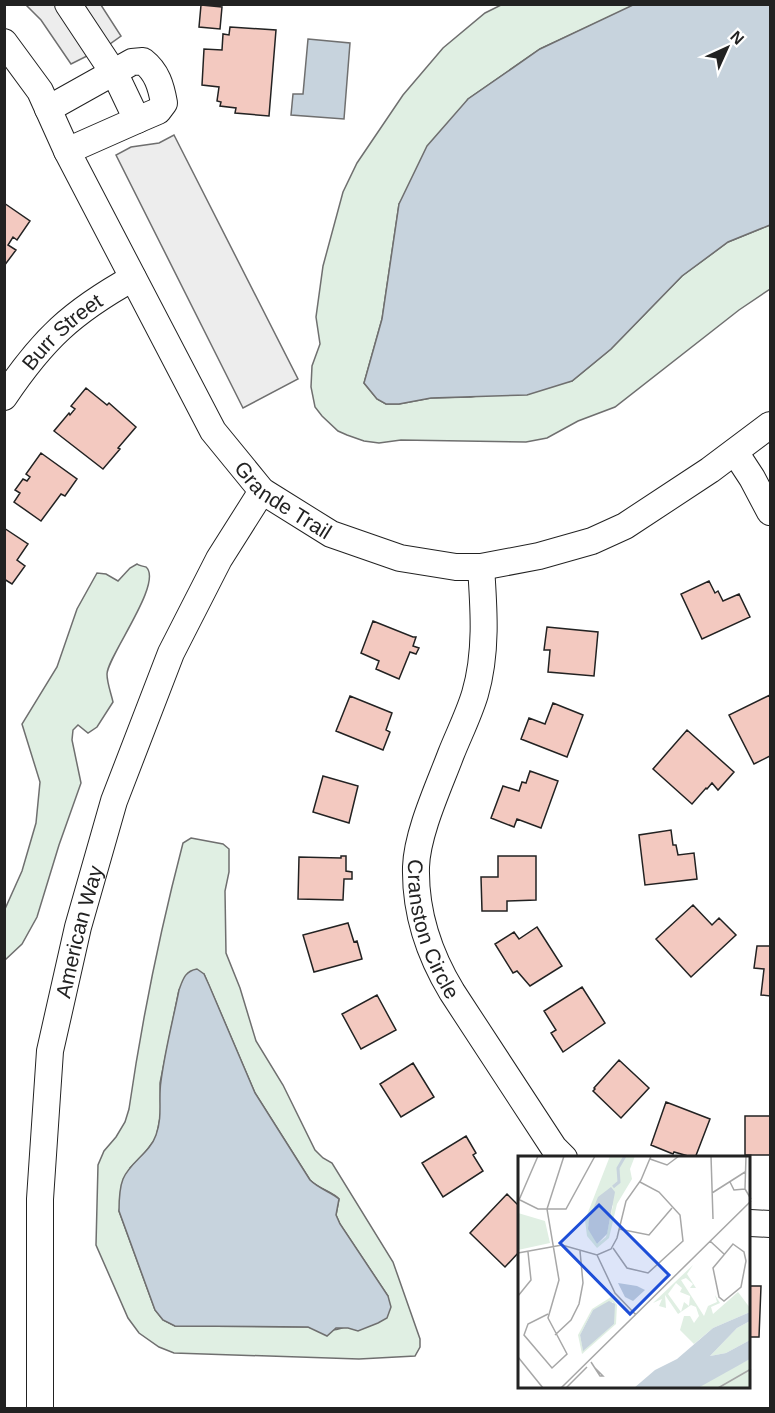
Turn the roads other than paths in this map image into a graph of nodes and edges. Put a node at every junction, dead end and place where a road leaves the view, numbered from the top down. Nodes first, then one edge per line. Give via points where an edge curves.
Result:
1 (68, 4) edge
2 (4, 42) edge
3 (114, 74) junction
4 (48, 109) junction
5 (137, 120) junction
6 (67, 151) junction
7 (133, 278) junction
8 (4, 398) edge
9 (771, 425) edge
10 (735, 452) junction
11 (262, 490) junction
12 (771, 512) edge
13 (481, 567) junction
14 (562, 1156) edge
15 (751, 1223) edge
16 (771, 1224) edge
17 (40, 1408) edge

1 - 3 street
2 - 4 street, Grande Trail via 40,91
3 - 4 street
3 - 5 street
3 - 5 street via 132,62 143,61 161,86 164,103 158,111
4 - 6 street, Grande Trail
5 - 6 street
6 - 7 street, Grande Trail
7 - 8 street, Burr Street via 85,307 52,334
7 - 11 street, Grande Trail via 213,430
9 - 10 street, Grande Trail
10 - 12 street
10 - 13 street, Grande Trail via 617,530 539,556
11 - 13 street, Grande Trail via 331,534 400,558
11 - 17 street, American Way via 219,559 171,653 114,801 78,927 49,1062 40,1199
13 - 14 street, Cranston Circle via 485,633 475,693 429,809 416,865 422,926 440,973
15 - 16 street

